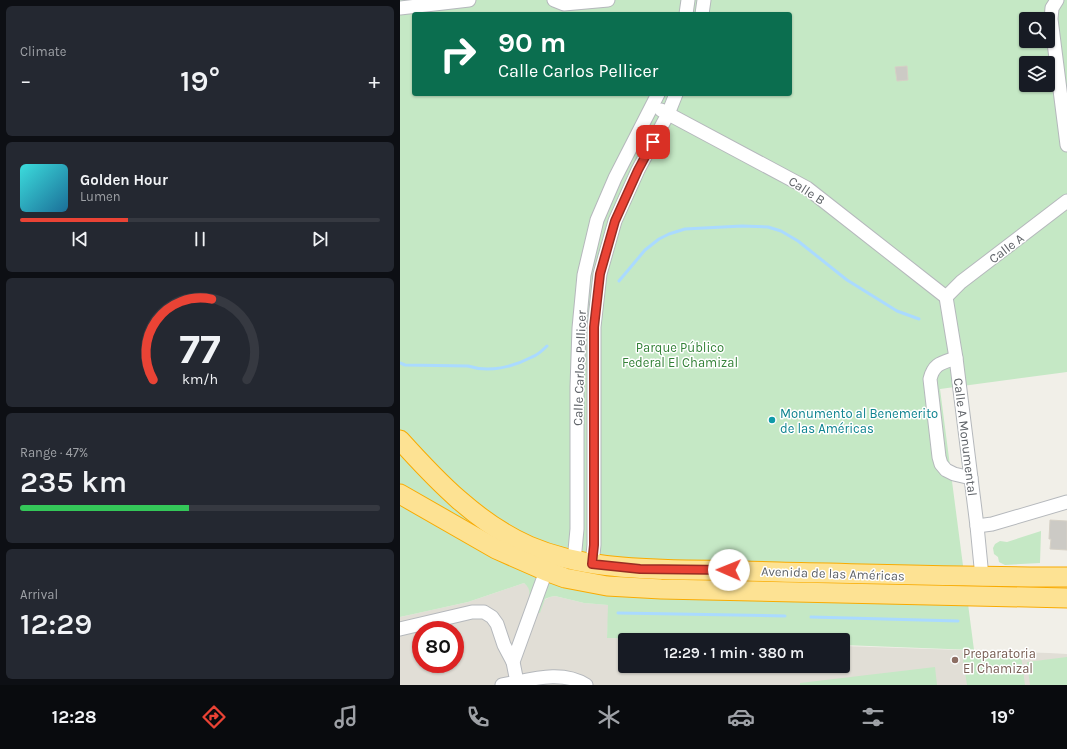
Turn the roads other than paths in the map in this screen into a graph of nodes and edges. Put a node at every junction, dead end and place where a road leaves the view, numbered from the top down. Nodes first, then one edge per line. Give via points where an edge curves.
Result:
1 (469, 0) edge
2 (554, 0) edge
3 (608, 0) edge
4 (688, 0) edge
5 (704, 0) edge
6 (1057, 0) edge
7 (400, 8) edge
8 (686, 12) edge
9 (702, 12) edge
10 (675, 96) edge
11 (655, 100) edge
12 (668, 114) junction
13 (1067, 145) edge
14 (1067, 201) edge
15 (946, 297) junction
16 (956, 358) junction
17 (400, 440) edge
18 (971, 478) junction
19 (400, 494) edge
20 (1067, 502) edge
21 (977, 526) junction
22 (583, 562) junction
23 (546, 571) junction
24 (982, 577) junction
25 (1067, 577) edge
26 (866, 593) junction
27 (1067, 598) edge
28 (400, 629) edge
29 (513, 662) junction
30 (550, 681) edge
31 (517, 682) junction
32 (502, 685) edge
33 (586, 685) edge

1 - 7 street
2 - 3 street via 564,4
4 - 8 street
5 - 9 street
6 - 13 street via 1052,8 1051,18
10 - 12 street, Calle Carlos Pellicer
11 - 12 street, Calle B
11 - 22 street, Calle Carlos Pellicer via 615,178 597,220 584,275 577,387 577,546
12 - 15 street, Calle B via 807,188
12 - 22 street, Calle Carlos Pellicer via 638,170 615,221 600,274 594,327 594,545
14 - 15 street, Calle A via 961,282
15 - 16 street, Calle A Monumental
16 - 18 street, Calle A Monumental
16 - 18 street via 935,367 930,379 938,449 946,470
17 - 22 highway, Avenida de las Américas via 450,492 477,515 529,546
18 - 21 street, Calle A Monumental
19 - 23 highway, Avenida de las Américas via 496,549
20 - 21 street
21 - 24 street, Calle A Monumental
22 - 24 highway, Avenida de las Américas via 640,569
23 - 26 highway, Avenida de las Américas via 565,578 607,586
23 - 29 street
24 - 25 highway, Avenida de las Américas
24 - 26 highway via 979,585 969,589 913,588
26 - 27 highway, Avenida de las Américas
28 - 29 street via 472,612 484,612 497,624
29 - 31 street
30 - 31 street
30 - 33 street via 564,676
31 - 32 street

